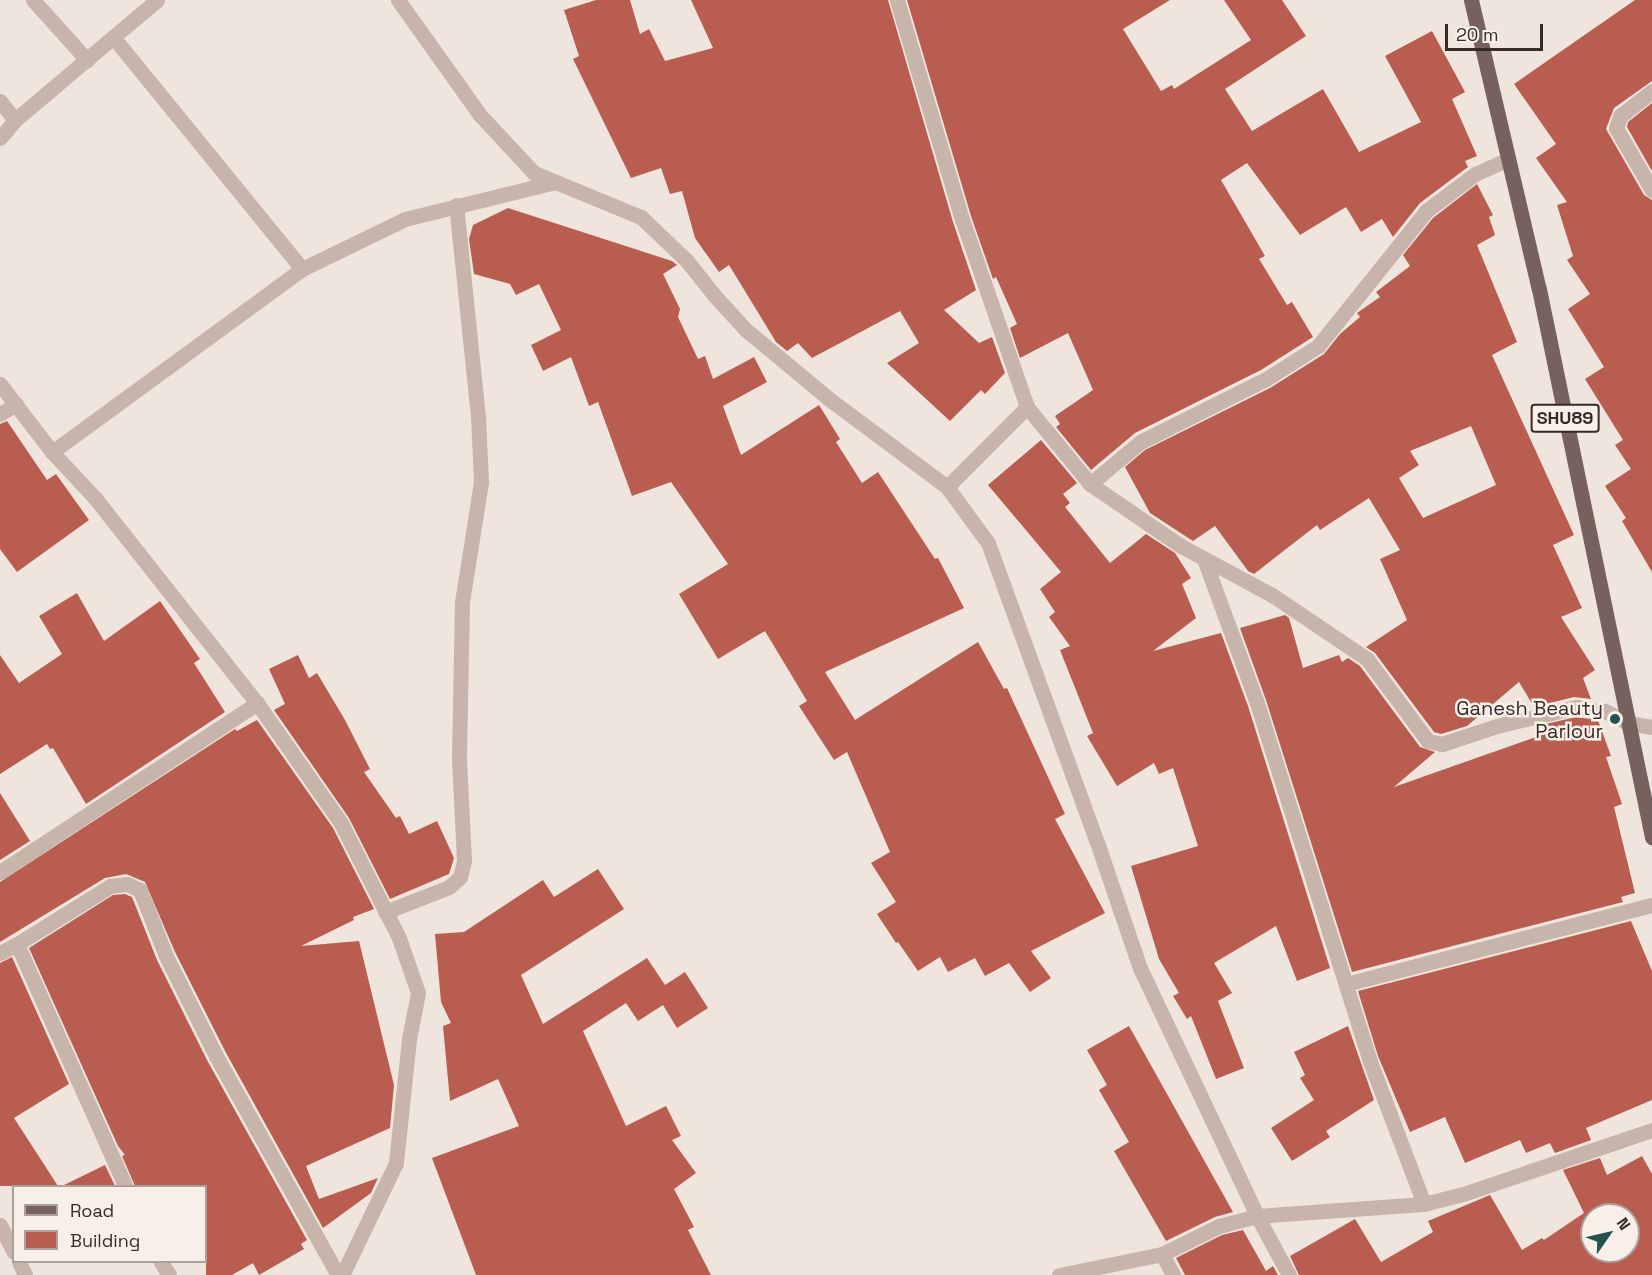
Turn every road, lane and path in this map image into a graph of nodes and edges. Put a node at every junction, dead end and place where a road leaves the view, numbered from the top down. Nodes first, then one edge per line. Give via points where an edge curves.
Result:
1 (33, 0) edge
2 (398, 0) edge
3 (897, 0) edge
4 (1471, 0) edge
5 (151, 2) edge
6 (113, 38) junction
7 (87, 60) junction
8 (1652, 91) edge
9 (0, 101) edge
10 (15, 120) junction
11 (0, 138) edge
12 (1507, 160) junction
13 (556, 182) junction
14 (1652, 190) edge
15 (456, 205) junction
16 (303, 269) junction
17 (0, 384) edge
18 (16, 404) junction
19 (1027, 407) junction
20 (0, 414) edge
21 (51, 452) junction
22 (1090, 484) junction
23 (947, 487) junction
24 (1204, 559) junction
25 (257, 703) junction
26 (1629, 723) junction
27 (1652, 727) edge
28 (1652, 837) edge
29 (0, 872) edge
30 (1652, 905) edge
31 (385, 912) junction
32 (17, 944) junction
33 (0, 953) edge
34 (1346, 984) junction
35 (1652, 1130) edge
36 (125, 1185) edge
37 (1424, 1204) junction
38 (1257, 1216) junction
39 (0, 1225) edge
40 (12, 1248) edge
41 (1162, 1254) junction
42 (340, 1275) edge
43 (1059, 1275) edge
44 (1173, 1275) edge
45 (1289, 1275) edge

1 - 7 street
2 - 13 street via 480,115 534,173
3 - 19 street via 962,219
4 - 12 main road, SHU89
5 - 6 street
6 - 7 street
6 - 16 street
7 - 10 street
8 - 14 street via 1620,116 1616,128
9 - 10 street
10 - 11 street
12 - 22 street via 1475,174 1426,210 1318,346 1266,379 1140,442
12 - 26 main road, SHU89 via 1539,289
13 - 15 street
13 - 23 street via 640,217 687,261 746,330 829,399
15 - 16 street via 405,219
15 - 31 street via 481,482 462,602 459,757 464,861 459,877 449,887
16 - 21 street
17 - 18 street
18 - 20 street
18 - 21 street
19 - 22 street
19 - 23 street
21 - 25 street via 95,498
22 - 24 street
23 - 38 street via 988,543 1140,968
24 - 26 street via 1272,595 1367,659 1428,741 1442,744 1576,707 1605,711
24 - 34 street via 1257,703
25 - 29 street
25 - 31 street via 341,823
26 - 27 street
26 - 28 main road, SHU89
30 - 34 street
31 - 42 street via 399,938 418,993 396,1163
32 - 33 street
32 - 36 street
32 - 42 street via 110,886 127,884 140,890 166,956 216,1056
34 - 37 street via 1369,1059
35 - 37 street
37 - 38 street
38 - 41 street via 1220,1226
38 - 45 street
39 - 40 street
41 - 43 street
41 - 44 street

